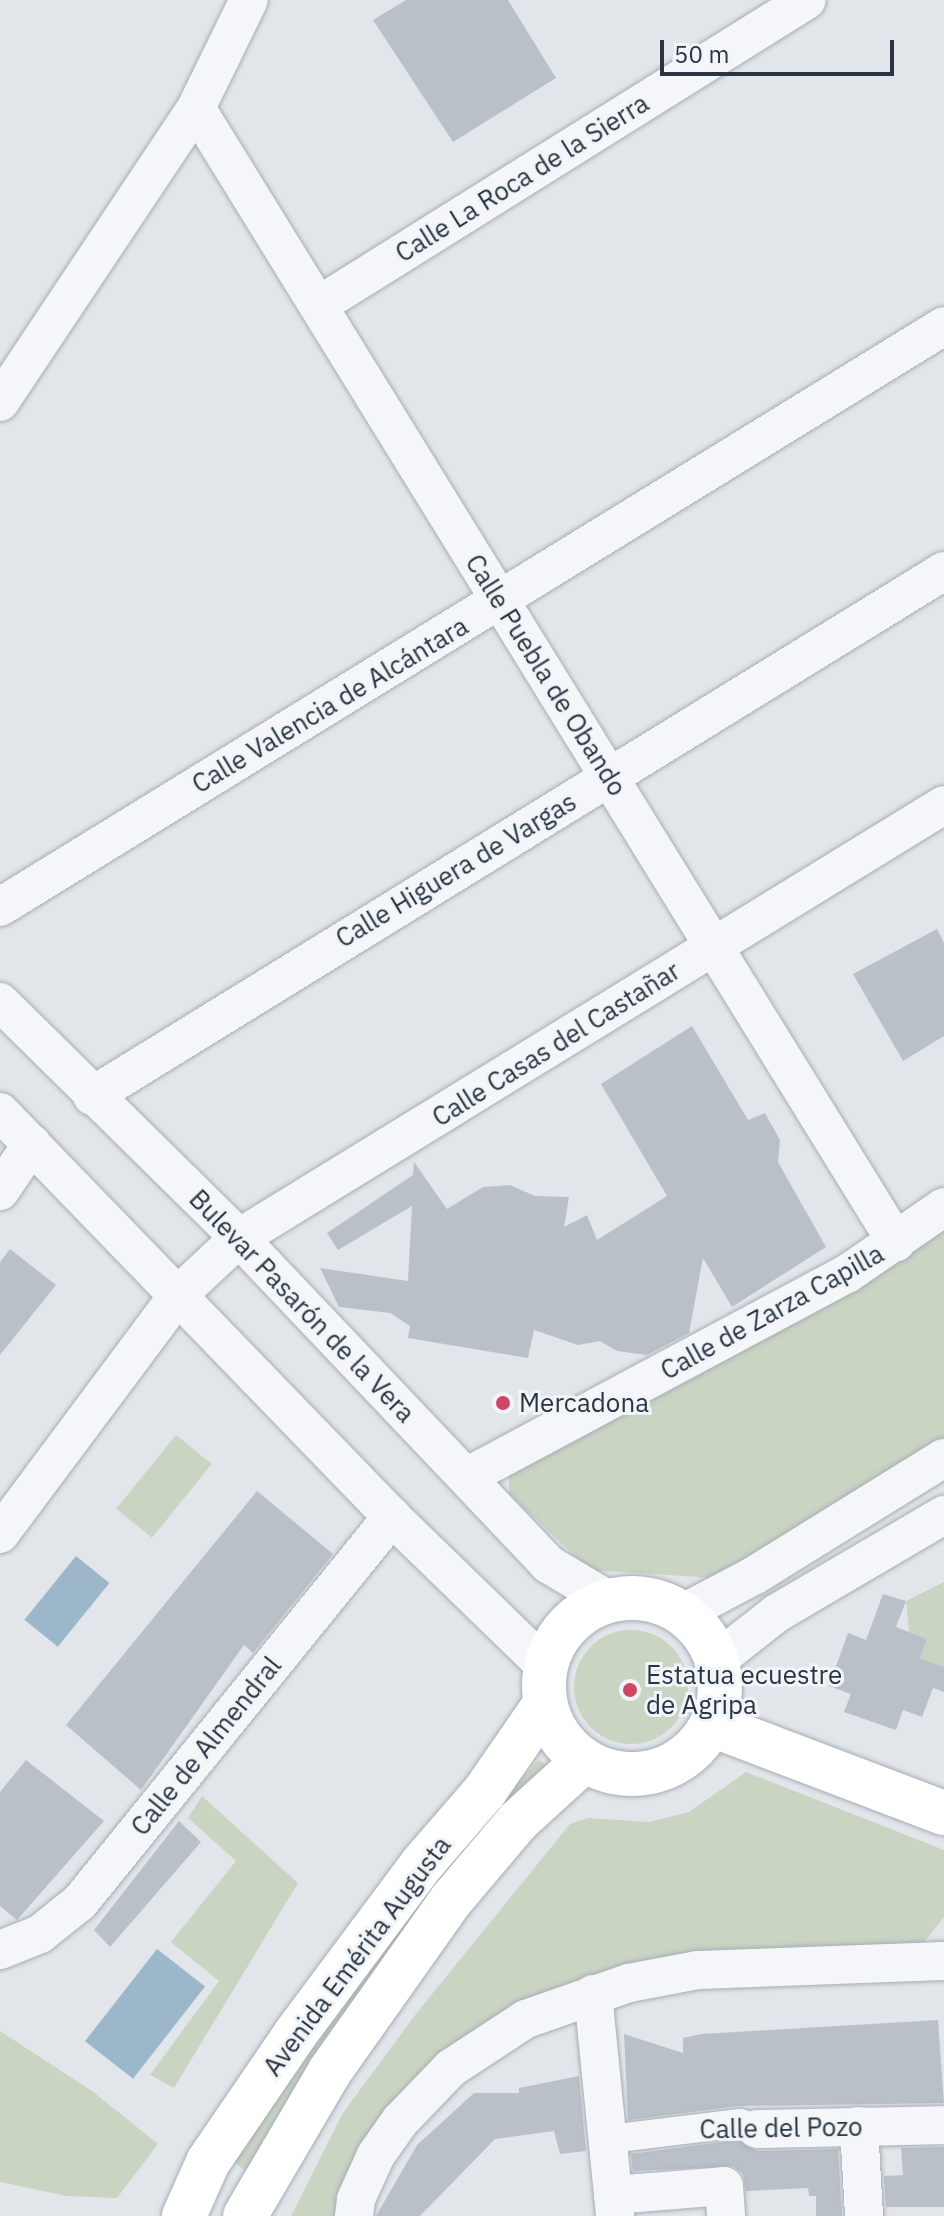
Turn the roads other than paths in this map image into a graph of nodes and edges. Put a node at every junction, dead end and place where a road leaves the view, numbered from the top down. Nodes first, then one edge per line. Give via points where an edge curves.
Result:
1 (249, 0) edge
2 (807, 0) edge
3 (196, 108) junction
4 (319, 305) junction
5 (944, 326) edge
6 (0, 402) edge
7 (944, 571) edge
8 (500, 601) junction
9 (609, 777) junction
10 (944, 805) edge
11 (0, 907) edge
12 (713, 947) junction
13 (0, 1002) edge
14 (92, 1096) junction
15 (0, 1112) edge
16 (32, 1144) junction
17 (0, 1191) edge
18 (944, 1207) edge
19 (239, 1238) junction
20 (896, 1242) junction
21 (178, 1295) junction
22 (944, 1458) edge
23 (468, 1476) junction
24 (944, 1515) edge
25 (392, 1517) junction
26 (0, 1534) edge
27 (610, 1601) junction
28 (683, 1613) junction
29 (717, 1660) junction
30 (545, 1685) junction
31 (712, 1725) junction
32 (584, 1761) junction
33 (944, 1813) edge
34 (0, 1950) edge
35 (944, 1961) edge
36 (593, 1994) junction
37 (944, 2125) edge
38 (859, 2126) junction
39 (757, 2129) joint
40 (618, 2138) dead end
41 (614, 2205) edge
42 (184, 2216) edge
43 (245, 2216) edge
44 (354, 2216) edge
45 (726, 2216) edge
46 (864, 2216) edge

1 - 3 street
2 - 4 street, Calle La Roca de la Sierra
3 - 4 street, Calle Puebla de Obando
3 - 6 street
4 - 8 street, Calle Puebla de Obando
5 - 8 street, Calle Valencia de Alcántara
7 - 9 street, Calle Higuera de Vargas
8 - 9 street, Calle Puebla de Obando
8 - 11 street, Calle Valencia de Alcántara
9 - 12 street, Calle Puebla de Obando
9 - 14 street, Calle Higuera de Vargas
10 - 12 street, Calle Casas del Castañar
12 - 19 street, Calle Casas del Castañar
12 - 20 street, Calle Puebla de Obando
13 - 14 street, Bulevar Pasarón de la Vera
14 - 19 street, Bulevar Pasarón de la Vera
15 - 16 street
16 - 17 street
16 - 21 street
18 - 20 street, Calle de Zarza Capilla
19 - 21 street, Calle Casas del Castañar
19 - 23 street, Bulevar Pasarón de la Vera
20 - 23 street, Calle de Zarza Capilla via 847,1274
21 - 25 street
21 - 26 street, Calle Casas del Castañar
22 - 28 street via 755,1575
23 - 27 street, Bulevar Pasarón de la Vera via 548,1564
24 - 29 street via 777,1613
25 - 30 street
25 - 34 street, Calle de Almendral via 80,1902 40,1934
27 - 28 main road via 648,1599
27 - 30 main road via 568,1625
28 - 29 main road via 704,1634
29 - 31 main road via 721,1682
30 - 32 main road via 559,1737
30 - 42 main road, Avenida Emérita Augusta via 485,1791 422,1864 208,2162
31 - 32 main road via 689,1753 657,1772 607,1771
31 - 33 main road
32 - 43 main road, Avenida Emérita Augusta via 518,1821 452,1899 330,2071
35 - 36 street via 698,1970
36 - 41 street
36 - 44 street via 526,2019 451,2068 400,2121 376,2155
37 - 38 street, Calle del Pozo
38 - 39 street, Calle del Pozo
38 - 46 street
39 - 40 street, Calle del Pozo via 740,2123
41 - 45 street via 724,2186

